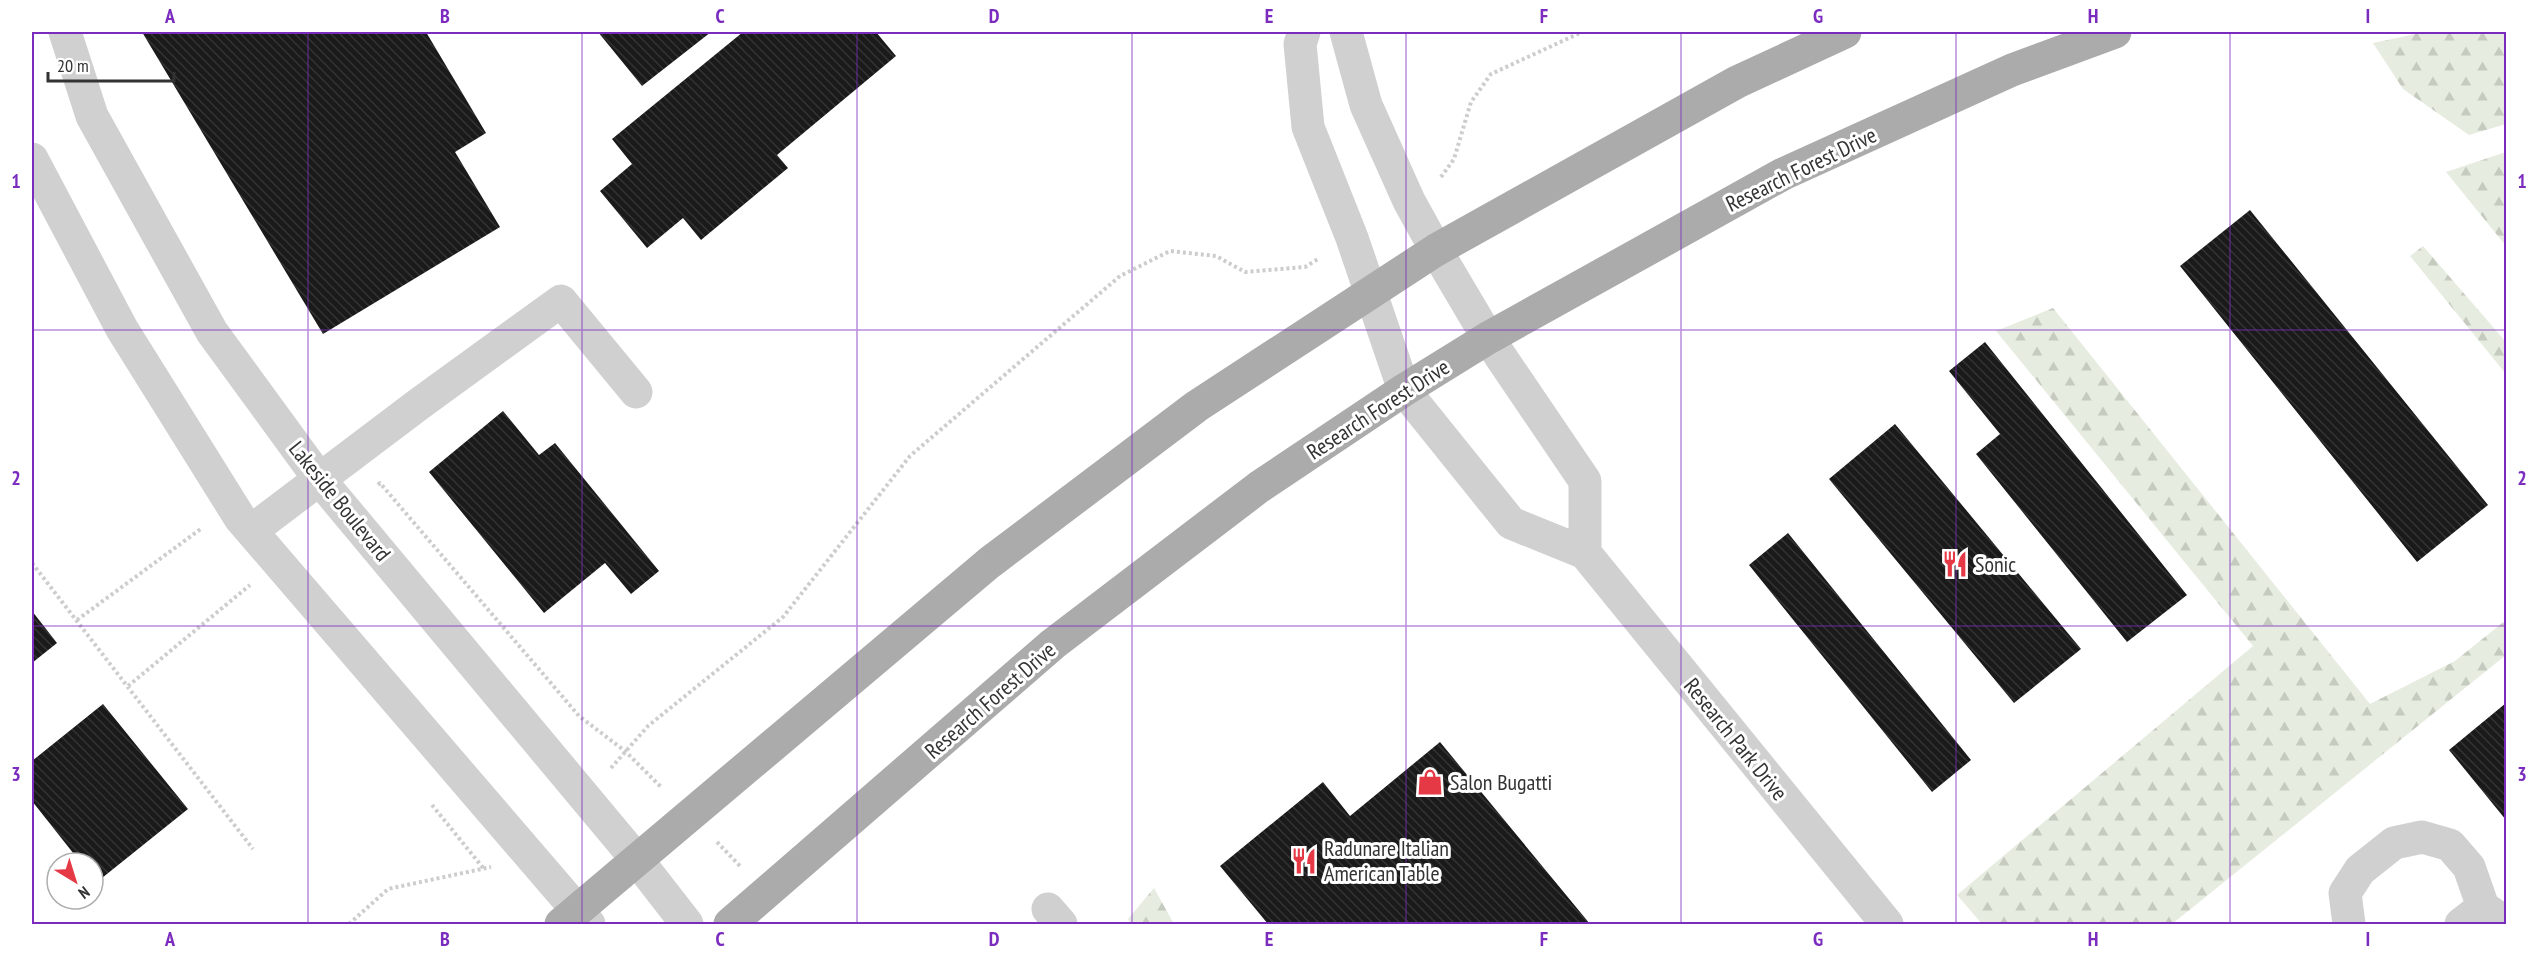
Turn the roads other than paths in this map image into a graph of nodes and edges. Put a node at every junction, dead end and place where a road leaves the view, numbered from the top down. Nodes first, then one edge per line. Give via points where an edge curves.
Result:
1 (65, 32) edge
2 (1304, 32) edge
3 (1346, 32) edge
4 (1845, 32) edge
5 (2115, 32) edge
6 (32, 159) edge
7 (1436, 250) junction
8 (1370, 293) junction
9 (1488, 338) junction
10 (1404, 390) junction
11 (636, 392) dead end
12 (320, 480) junction
13 (251, 531) junction
14 (1585, 553) junction
15 (638, 861) junction
16 (2484, 918) edge
17 (576, 920) edge
18 (687, 924) edge
19 (730, 924) edge
20 (1887, 924) edge
21 (2349, 924) edge

1 - 12 street, Lakeside Boulevard via 92,116 212,332
2 - 8 street, Research Park Drive via 1300,44 1308,128
3 - 7 street via 1366,105 1409,201
4 - 7 main road via 1737,82
5 - 9 main road, Research Forest Drive via 2012,69 1783,174
6 - 13 street via 122,329
7 - 8 main road
7 - 9 street
8 - 10 street, Research Park Drive
8 - 15 main road via 1197,406 989,563
9 - 10 main road, Research Forest Drive
9 - 14 street via 1584,481
10 - 14 street, Research Park Drive via 1511,523
10 - 19 main road, Research Forest Drive via 1259,487 1053,644
11 - 12 street via 561,301
12 - 13 street
12 - 15 street, Lakeside Boulevard
13 - 17 street via 525,849
14 - 20 street, Research Park Drive
15 - 17 main road
15 - 18 street, Lakeside Boulevard
16 - 21 street via 2469,867 2450,845 2422,837 2394,843 2360,870 2345,893

